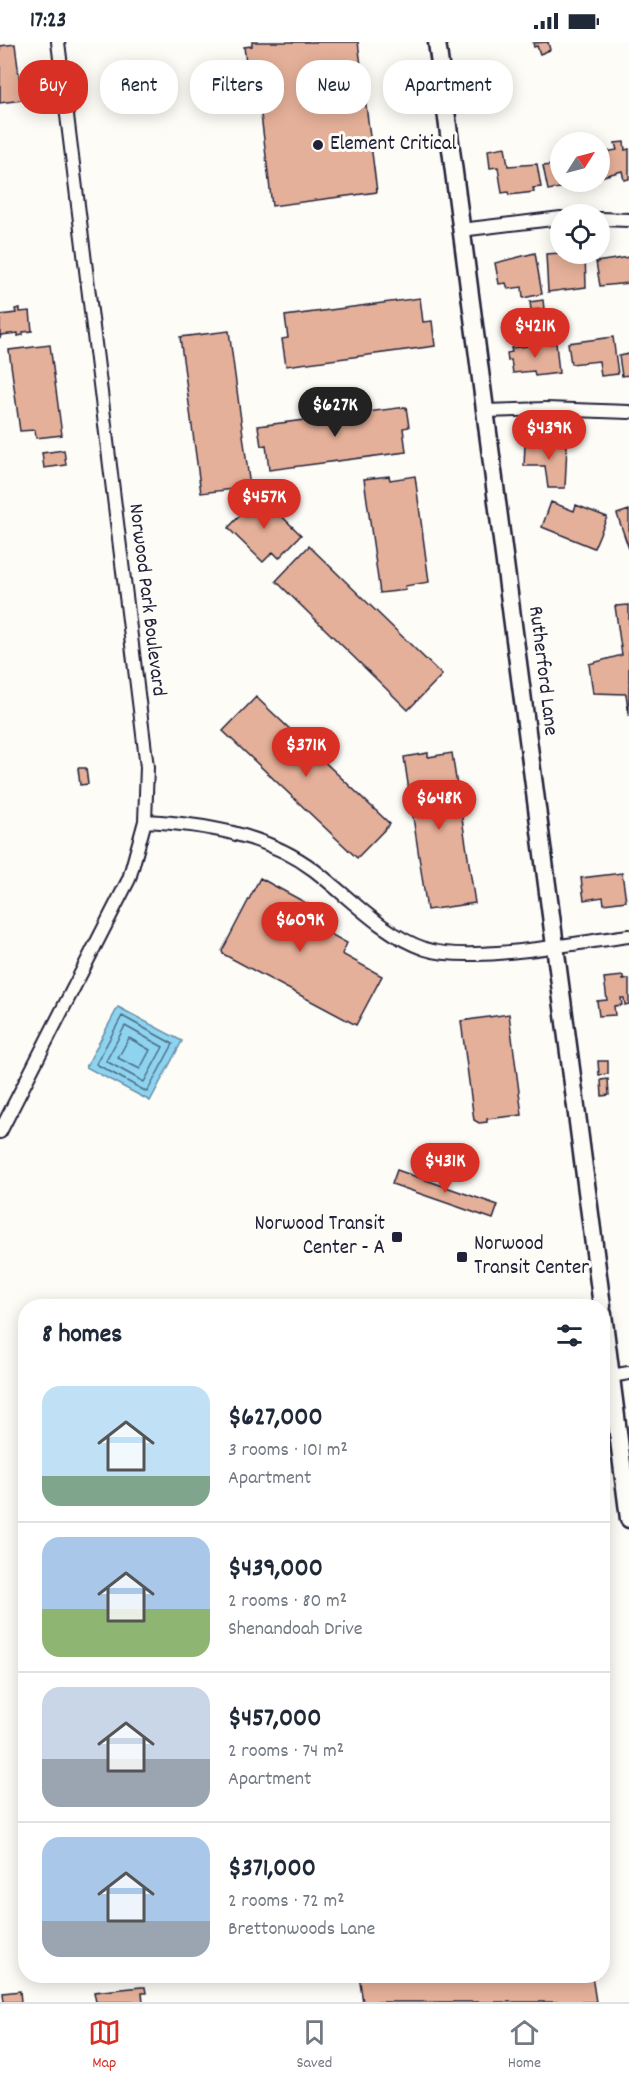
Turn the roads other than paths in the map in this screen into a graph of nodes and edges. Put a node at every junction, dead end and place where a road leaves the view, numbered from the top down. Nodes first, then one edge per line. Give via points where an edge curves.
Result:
1 (58, 42) edge
2 (437, 42) edge
3 (550, 219) edge
4 (610, 219) edge
5 (629, 220) edge
6 (462, 230) junction
7 (485, 411) junction
8 (629, 412) edge
9 (145, 821) junction
10 (629, 936) edge
11 (555, 945) junction
12 (0, 1132) edge
13 (601, 1299) edge
14 (629, 1373) edge
15 (610, 1376) joint
16 (629, 1519) edge

1 - 9 street, Norwood Park Boulevard via 147,767
2 - 6 street, Rutherford Lane
3 - 6 street
4 - 5 street
6 - 7 street, Rutherford Lane
7 - 8 street
7 - 11 street, Rutherford Lane
9 - 11 street via 220,830 273,846 311,868 402,938 426,949 486,953
9 - 12 street, Norwood Park Boulevard via 129,879
10 - 11 street
11 - 13 street, Rutherford Lane
14 - 15 street
15 - 16 street

